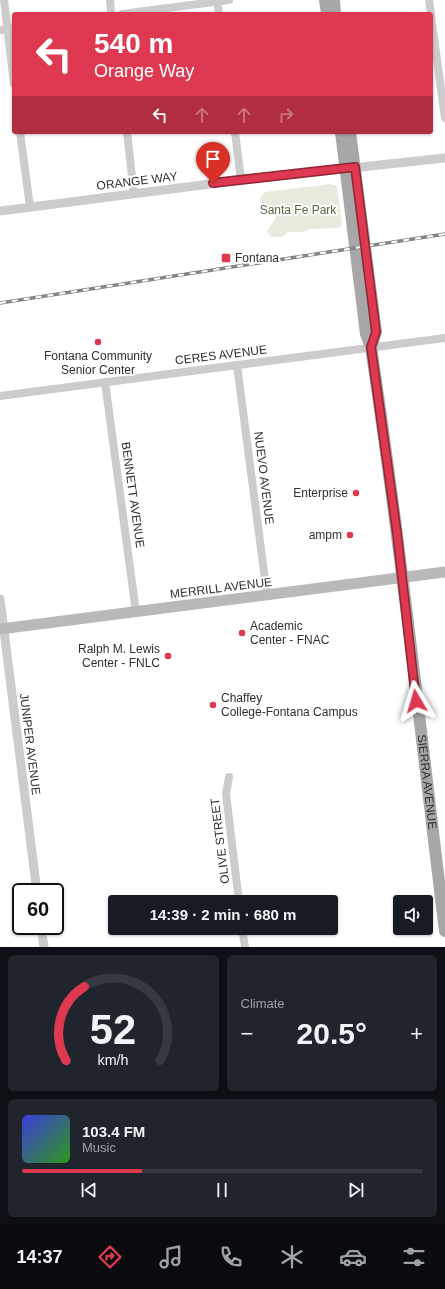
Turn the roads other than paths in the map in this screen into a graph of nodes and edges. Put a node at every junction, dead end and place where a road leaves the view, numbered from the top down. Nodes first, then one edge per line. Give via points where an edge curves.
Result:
1 (4, 0) edge
2 (110, 0) edge
3 (229, 0) edge
4 (325, 0) edge
5 (334, 0) edge
6 (429, 0) edge
7 (218, 1) edge
8 (111, 12) edge
9 (137, 12) edge
10 (219, 12) edge
11 (327, 12) edge
12 (335, 12) edge
13 (431, 12) edge
14 (7, 29) edge
15 (433, 30) edge
16 (12, 68) edge
17 (445, 118) edge
18 (20, 134) edge
19 (127, 134) edge
20 (235, 134) edge
21 (342, 134) edge
22 (350, 134) edge
23 (445, 158) edge
24 (350, 167) junction
25 (241, 180) junction
26 (134, 194) junction
27 (30, 207) junction
28 (0, 211) edge
29 (445, 338) edge
30 (371, 347) junction
31 (237, 365) junction
32 (105, 382) junction
33 (0, 396) edge
34 (445, 572) edge
35 (402, 577) junction
36 (267, 595) junction
37 (0, 599) edge
38 (136, 612) junction
39 (2, 629) edge
40 (229, 777) dead end
41 (442, 875) edge
42 (36, 883) edge
43 (238, 895) edge
44 (445, 931) edge
45 (42, 935) edge
46 (243, 935) edge
47 (44, 947) edge
48 (245, 947) edge

1 - 14 street
2 - 8 street
3 - 7 street
4 - 11 main road
5 - 12 main road
6 - 13 street
7 - 9 street
7 - 10 street
14 - 16 street
15 - 17 street
18 - 27 street
19 - 26 street
20 - 25 street
21 - 24 main road, SIERRA AVENUE
22 - 24 main road, SIERRA AVENUE
23 - 24 street, ORANGE WAY
24 - 25 street, ORANGE WAY
24 - 30 main road, SIERRA AVENUE via 366,334
25 - 26 street, ORANGE WAY
26 - 27 street, ORANGE WAY
27 - 28 street, ORANGE WAY
29 - 30 street, CERES AVENUE
30 - 31 street, CERES AVENUE
30 - 35 main road, SIERRA AVENUE
31 - 32 street, CERES AVENUE
31 - 36 street, NUEVO AVENUE
32 - 33 street, CERES AVENUE
32 - 38 street, BENNETT AVENUE
34 - 35 main road, MERRILL AVENUE
35 - 36 main road, MERRILL AVENUE
35 - 41 main road, SIERRA AVENUE
36 - 38 main road, MERRILL AVENUE
37 - 39 street, JUNIPER AVENUE
38 - 39 main road, MERRILL AVENUE
39 - 42 street, JUNIPER AVENUE
40 - 43 street, OLIVE STREET via 226,794
41 - 44 main road, SIERRA AVENUE
45 - 47 street
46 - 48 street

